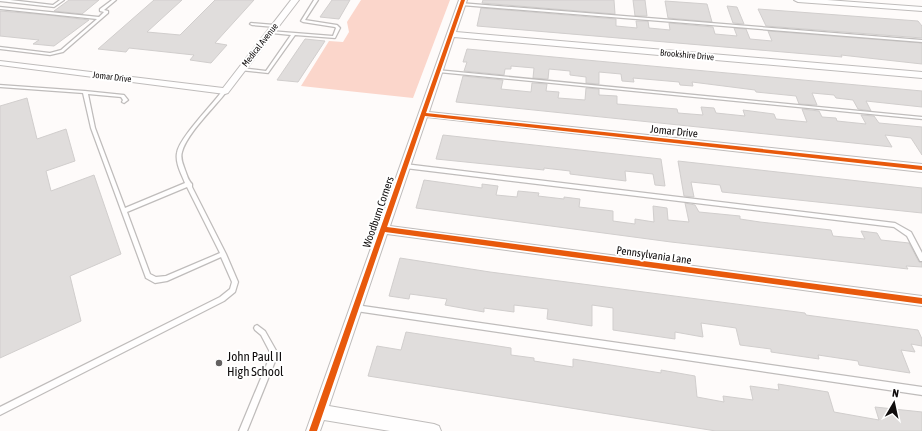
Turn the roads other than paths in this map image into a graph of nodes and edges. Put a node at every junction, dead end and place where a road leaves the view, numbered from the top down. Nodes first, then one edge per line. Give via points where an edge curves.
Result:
1 (0, 0) edge
2 (46, 0) edge
3 (62, 0) edge
4 (114, 0) edge
5 (295, 0) edge
6 (316, 0) edge
7 (798, 0) edge
8 (462, 2) edge
9 (39, 5) junction
10 (0, 8) edge
11 (922, 9) edge
12 (100, 18) junction
13 (252, 24) dead end
14 (273, 29) junction
15 (294, 34) junction
16 (451, 34) junction
17 (922, 41) edge
18 (0, 48) edge
19 (0, 63) edge
20 (241, 69) junction
21 (438, 71) junction
22 (922, 76) edge
23 (0, 86) edge
24 (225, 90) junction
25 (85, 92) junction
26 (124, 102) dead end
27 (423, 114) junction
28 (922, 118) edge
29 (405, 166) junction
30 (922, 168) edge
31 (189, 184) junction
32 (124, 211) junction
33 (383, 229) junction
34 (223, 254) junction
35 (922, 259) edge
36 (922, 301) edge
37 (355, 308) junction
38 (257, 328) dead end
39 (922, 391) edge
40 (0, 411) edge
41 (320, 412) junction
42 (243, 431) edge
43 (313, 431) edge
44 (434, 431) edge

1 - 9 lane
2 - 9 lane
3 - 9 lane via 54,6
4 - 12 lane via 101,10 107,12
5 - 14 street, Medical Avenue
6 - 15 lane via 303,21 336,26 338,28 334,37
7 - 11 street
8 - 16 street, Woodburn Corners
8 - 17 lane
10 - 12 lane
12 - 18 lane via 62,50 50,54
13 - 14 lane
14 - 15 lane
14 - 20 street, Medical Avenue
15 - 20 lane via 267,72
16 - 21 street, Woodburn Corners
16 - 22 street, Brookshire Drive
19 - 24 street, Jomar Drive
20 - 24 street, Medical Avenue
21 - 27 street, Woodburn Corners
21 - 28 lane
23 - 25 lane
24 - 31 lane via 189,136 179,154 179,162
25 - 26 lane via 122,96 126,100
25 - 32 lane via 93,128
27 - 29 street, Woodburn Corners
27 - 30 street, Jomar Drive
29 - 33 street, Woodburn Corners
29 - 35 lane via 895,224 909,234
31 - 32 lane
31 - 34 lane
32 - 34 lane via 148,276 155,280 167,278
33 - 36 street, Pennsylvania Lane
33 - 37 street, Woodburn Corners
34 - 40 lane via 234,282 233,290 222,299
37 - 39 lane
37 - 41 street, Woodburn Corners
38 - 42 lane via 263,333 275,354
41 - 43 street, Woodburn Corners
41 - 44 street

